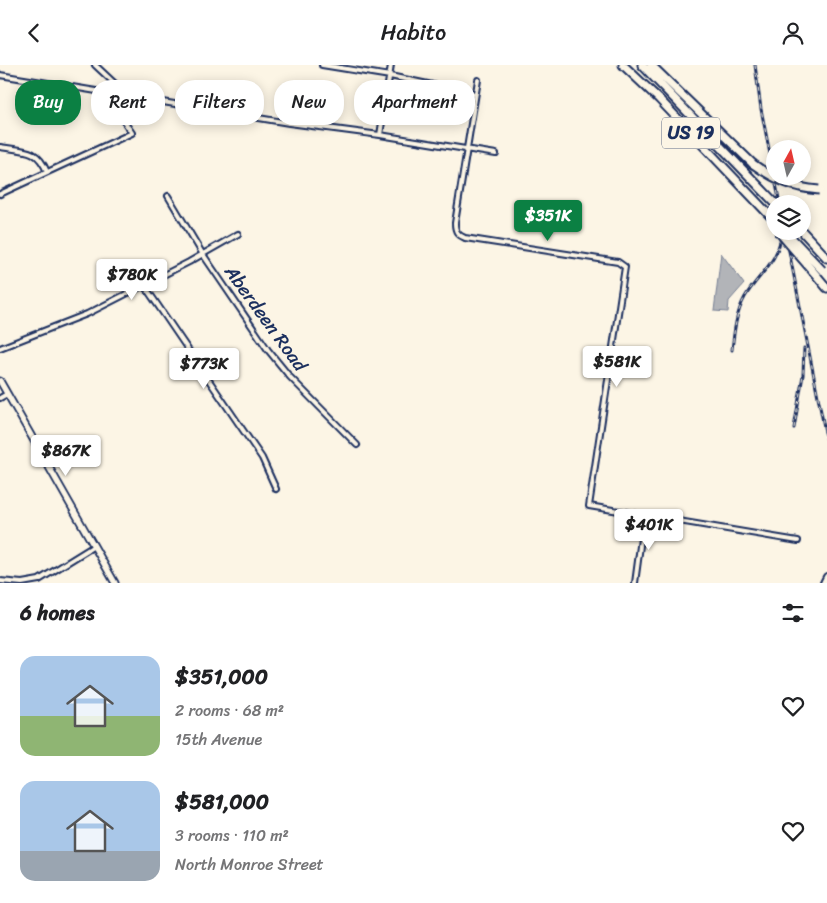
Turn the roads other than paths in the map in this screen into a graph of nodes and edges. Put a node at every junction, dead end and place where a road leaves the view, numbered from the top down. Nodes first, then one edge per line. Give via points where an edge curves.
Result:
1 (95, 65) edge
2 (322, 65) edge
3 (391, 65) edge
4 (623, 65) edge
5 (642, 65) edge
6 (651, 65) edge
7 (0, 75) edge
8 (390, 75) junction
9 (110, 80) edge
10 (478, 80) dead end
11 (91, 89) edge
12 (476, 94) junction
13 (165, 102) edge
14 (126, 125) edge
15 (380, 135) junction
16 (0, 147) edge
17 (467, 149) junction
18 (496, 154) dead end
19 (47, 173) junction
20 (827, 190) edge
21 (0, 194) edge
22 (767, 195) edge
23 (168, 197) dead end
24 (756, 203) junction
25 (766, 212) edge
26 (766, 216) edge
27 (238, 234) dead end
28 (786, 240) edge
29 (794, 240) edge
30 (810, 240) edge
31 (202, 253) junction
32 (827, 258) edge
33 (825, 273) edge
34 (144, 285) junction
35 (827, 288) edge
36 (0, 348) edge
37 (0, 381) edge
38 (7, 394) junction
39 (0, 398) edge
40 (357, 445) dead end
41 (276, 489) dead end
42 (644, 516) junction
43 (798, 541) dead end
44 (94, 546) junction
45 (827, 577) edge
46 (0, 581) edge
47 (115, 583) edge
48 (635, 583) edge
49 (824, 583) edge

1 - 9 street
2 - 8 street
3 - 8 street
4 - 24 highway, US 19
5 - 22 highway, US 19
6 - 20 highway, bridge via 769,175 796,187
7 - 11 street
8 - 12 street
8 - 15 street
10 - 12 street
12 - 17 street
13 - 15 street
14 - 19 street via 132,133
15 - 17 street
16 - 19 street via 38,155
17 - 18 street
17 - 42 street via 454,223 459,235 618,262 625,267 589,506
19 - 21 street
23 - 31 street, Aberdeen Road
24 - 25 highway
24 - 26 highway
27 - 31 street
28 - 35 highway, bridge
29 - 33 highway, bridge
30 - 32 highway
31 - 34 street
31 - 40 street, Aberdeen Road via 276,360
34 - 36 street via 87,314
34 - 41 street via 262,458
37 - 38 main road
38 - 39 street
38 - 44 main road
42 - 43 street
42 - 48 street
44 - 46 street via 39,580 22,583
44 - 47 main road
45 - 49 main road

